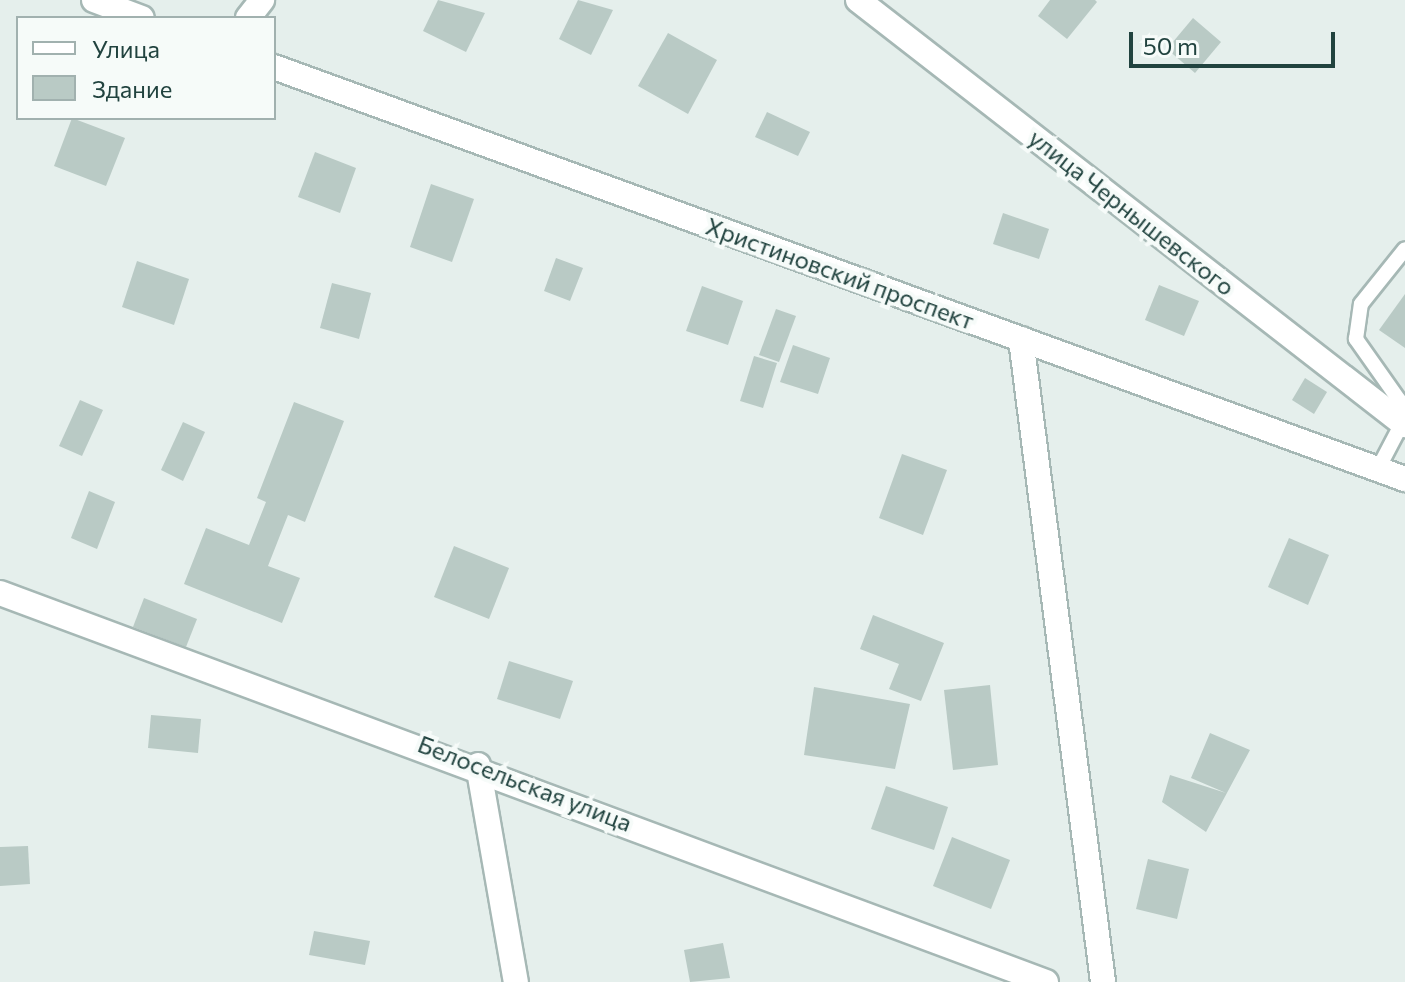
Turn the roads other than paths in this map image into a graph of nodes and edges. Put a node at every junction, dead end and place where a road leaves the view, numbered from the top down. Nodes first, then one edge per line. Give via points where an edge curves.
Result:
1 (94, 0) edge
2 (262, 0) edge
3 (858, 0) edge
4 (137, 16) edge
5 (250, 16) edge
6 (276, 68) edge
7 (1405, 249) edge
8 (1021, 339) junction
9 (1404, 424) edge
10 (1378, 469) junction
11 (1405, 479) edge
12 (0, 593) edge
13 (478, 765) junction
14 (516, 982) edge
15 (1046, 982) edge
16 (1103, 982) edge

1 - 4 street
2 - 5 street
3 - 9 street, улица Чернышевского
6 - 8 street, Христиновский проспект
7 - 9 lane via 1361,304 1356,339 1399,400
8 - 10 street, Христиновский проспект
8 - 16 street
9 - 10 lane
10 - 11 street, Христиновский проспект
12 - 13 street, Белосельская улица
13 - 14 street
13 - 15 street, Белосельская улица

